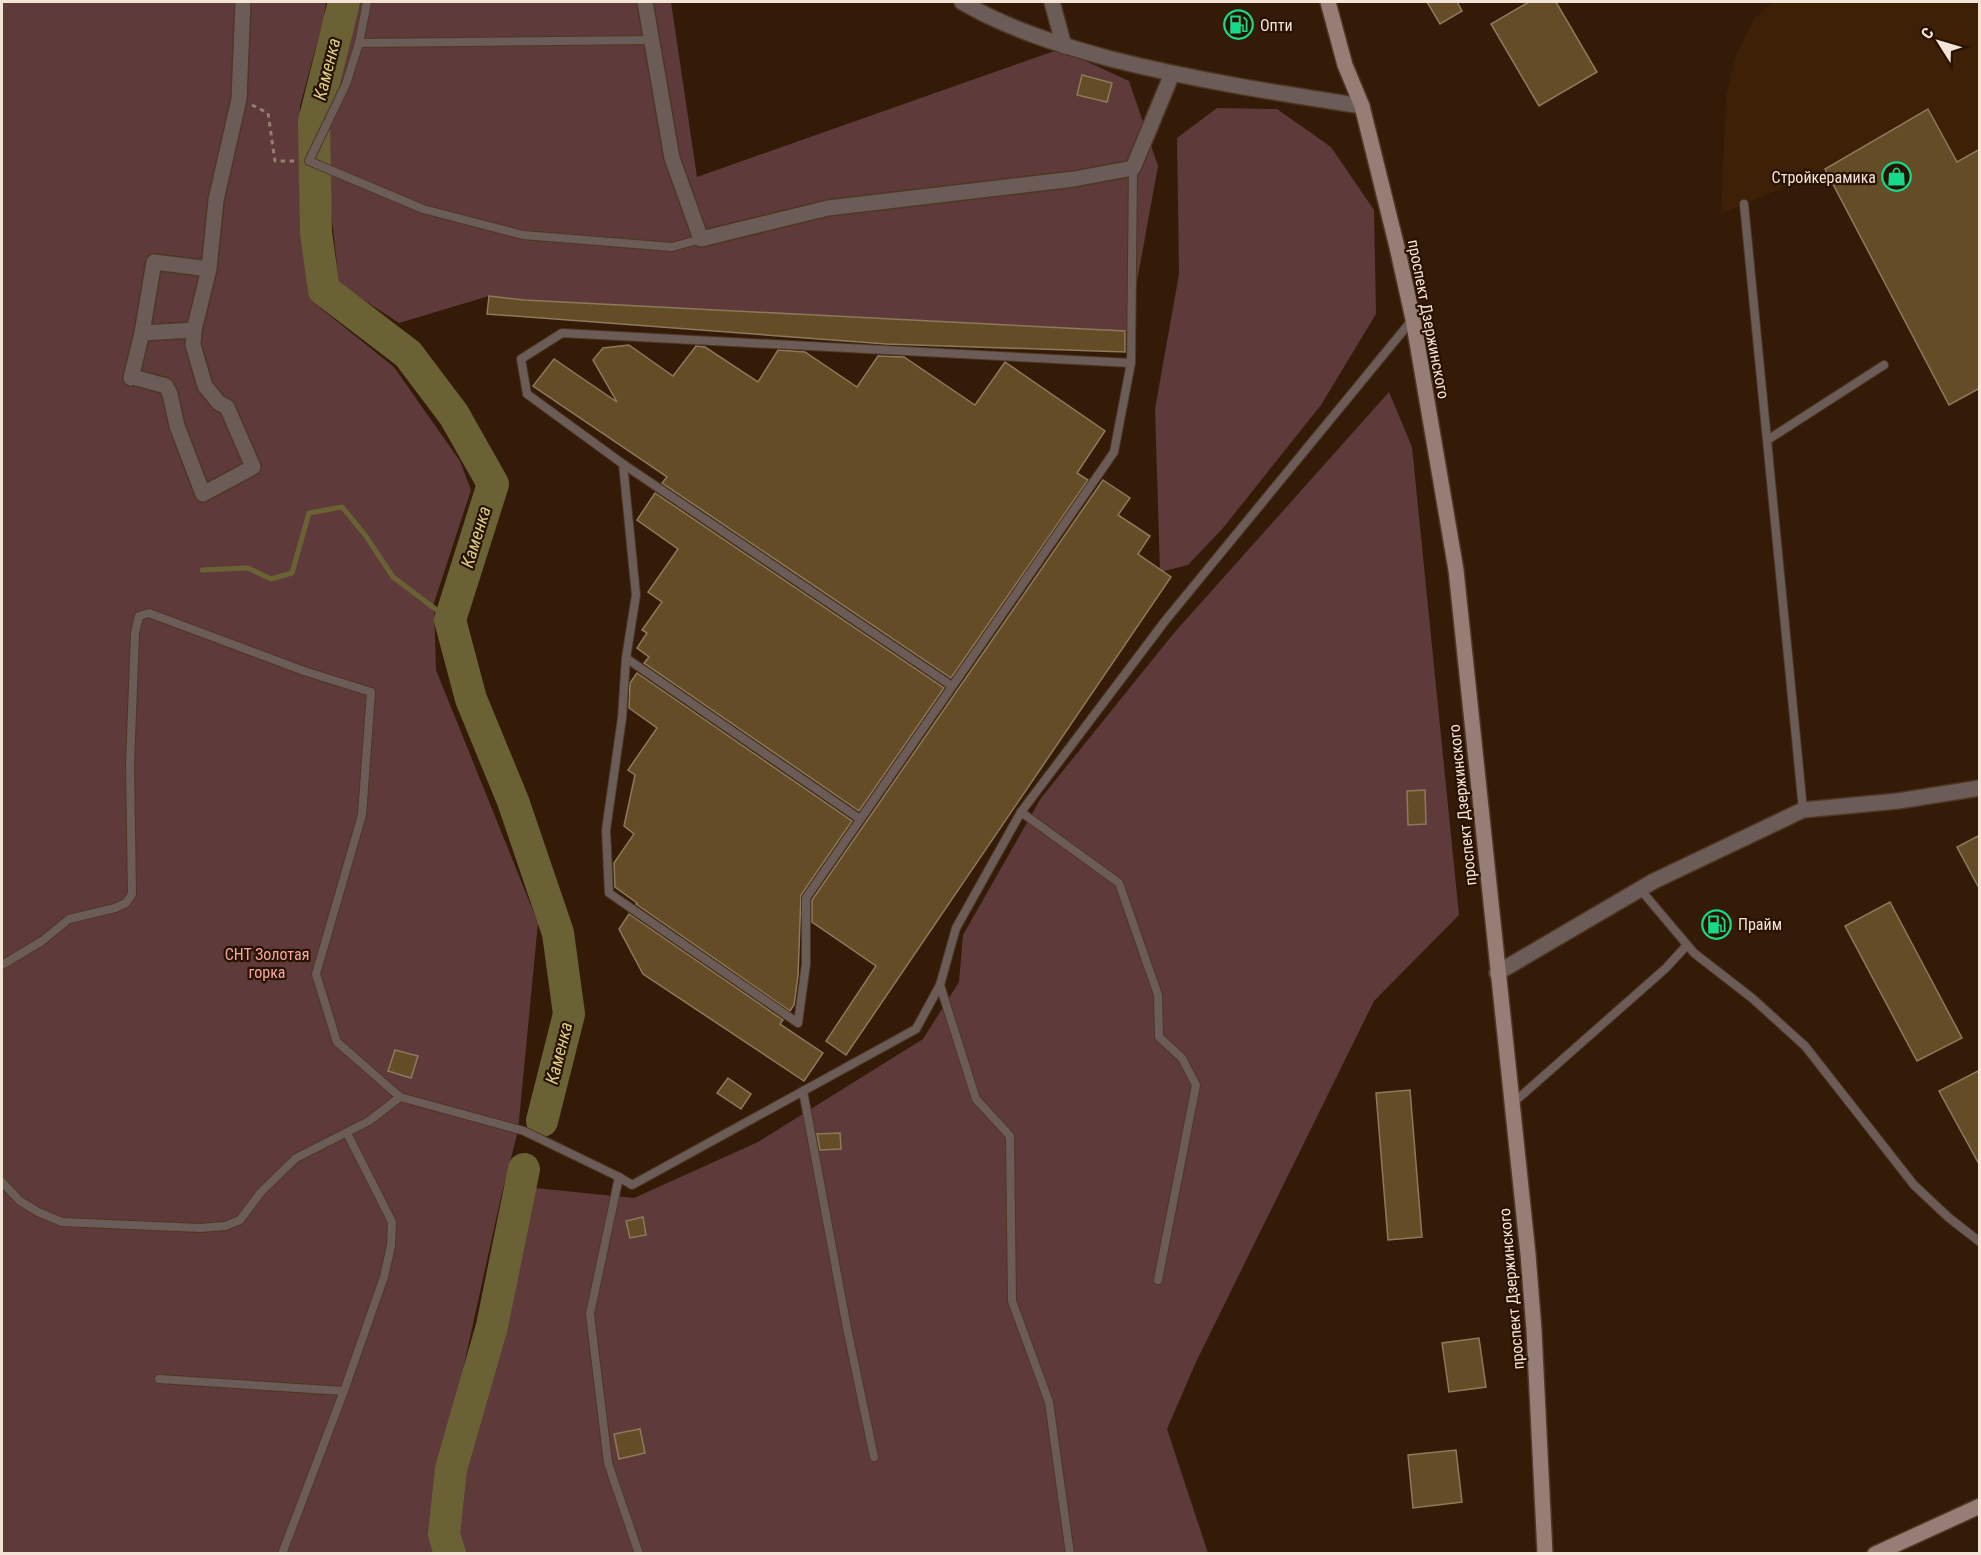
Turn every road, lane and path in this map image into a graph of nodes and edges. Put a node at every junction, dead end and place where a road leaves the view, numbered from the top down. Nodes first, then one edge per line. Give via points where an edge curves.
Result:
1 (243, 2) edge
2 (367, 2) edge
3 (645, 2) edge
4 (962, 2) edge
5 (1052, 2) edge
6 (1328, 2) edge
7 (652, 40) junction
8 (359, 43) junction
9 (1064, 46) junction
10 (1172, 74) junction
11 (239, 99) junction
12 (1362, 106) junction
13 (309, 162) junction
14 (1133, 168) junction
15 (1744, 204) dead end
16 (701, 240) junction
17 (209, 269) junction
18 (1413, 319) junction
19 (194, 330) junction
20 (142, 333) junction
21 (1131, 363) junction
22 (1884, 365) dead end
23 (1768, 439) junction
24 (623, 464) junction
25 (626, 658) junction
26 (952, 686) junction
27 (1980, 788) edge
28 (1803, 810) junction
29 (1021, 812) junction
30 (860, 819) junction
31 (1640, 889) junction
32 (1687, 945) junction
33 (2, 965) edge
34 (1497, 973) junction
35 (940, 985) junction
36 (803, 1091) junction
37 (400, 1097) junction
38 (1511, 1104) junction
39 (347, 1133) junction
40 (620, 1177) junction
41 (2, 1182) edge
42 (1980, 1242) edge
43 (1158, 1280) dead end
44 (159, 1379) dead end
45 (344, 1391) junction
46 (874, 1457) dead end
47 (1980, 1506) edge
48 (282, 1554) edge
49 (639, 1554) edge
50 (1070, 1554) edge
51 (1545, 1554) edge
52 (1875, 1554) edge

1 - 11 street
2 - 8 lane
3 - 7 street
4 - 9 street
5 - 9 street
6 - 12 street, проспект Дзержинского
7 - 8 lane
7 - 16 street via 672,158
8 - 13 lane via 346,84
9 - 10 street
10 - 12 street
10 - 14 street
11 - 13 path via 268,113 275,161
11 - 17 street via 216,200
12 - 18 street, проспект Дзержинского
13 - 16 lane via 423,209 523,236 672,247
14 - 16 street via 1074,179 828,207
14 - 21 lane
15 - 23 lane
17 - 19 street
17 - 20 street via 154,262
18 - 29 lane via 1164,621
18 - 34 street, проспект Дзержинского via 1456,570
19 - 20 street
19 - 20 street via 193,345 205,386 227,407 253,467 203,494 166,386 131,378
21 - 24 lane via 562,333 521,359 527,394
21 - 26 lane via 1114,452
22 - 23 lane
23 - 28 lane
24 - 25 lane via 636,595
24 - 26 lane
25 - 30 lane
25 - 30 lane via 606,830 609,893 798,1023 806,964 806,898
26 - 30 lane
27 - 28 street
28 - 31 street
29 - 35 lane via 956,928
29 - 43 lane via 1119,883 1158,995 1159,1037 1182,1058 1196,1085
31 - 32 lane
31 - 34 street
32 - 38 lane
32 - 42 lane via 1805,1046 1914,1185
33 - 37 lane via 69,919 115,908 126,903 132,894 130,765 135,633 139,616 149,613 371,692 362,815 316,974 337,1042
34 - 38 street, проспект Дзержинского
35 - 36 lane via 916,1029
35 - 50 lane via 976,1099 1010,1136 1012,1301 1049,1402
36 - 40 lane via 632,1185
36 - 46 lane
37 - 39 lane
37 - 40 lane via 524,1131
38 - 51 street, проспект Дзержинского via 1534,1330
39 - 41 lane via 296,1158 261,1192 240,1220 225,1226 62,1222 20,1201
39 - 45 lane via 392,1222 384,1277
40 - 49 lane via 590,1314 608,1463
44 - 45 lane
45 - 48 lane
47 - 52 street

